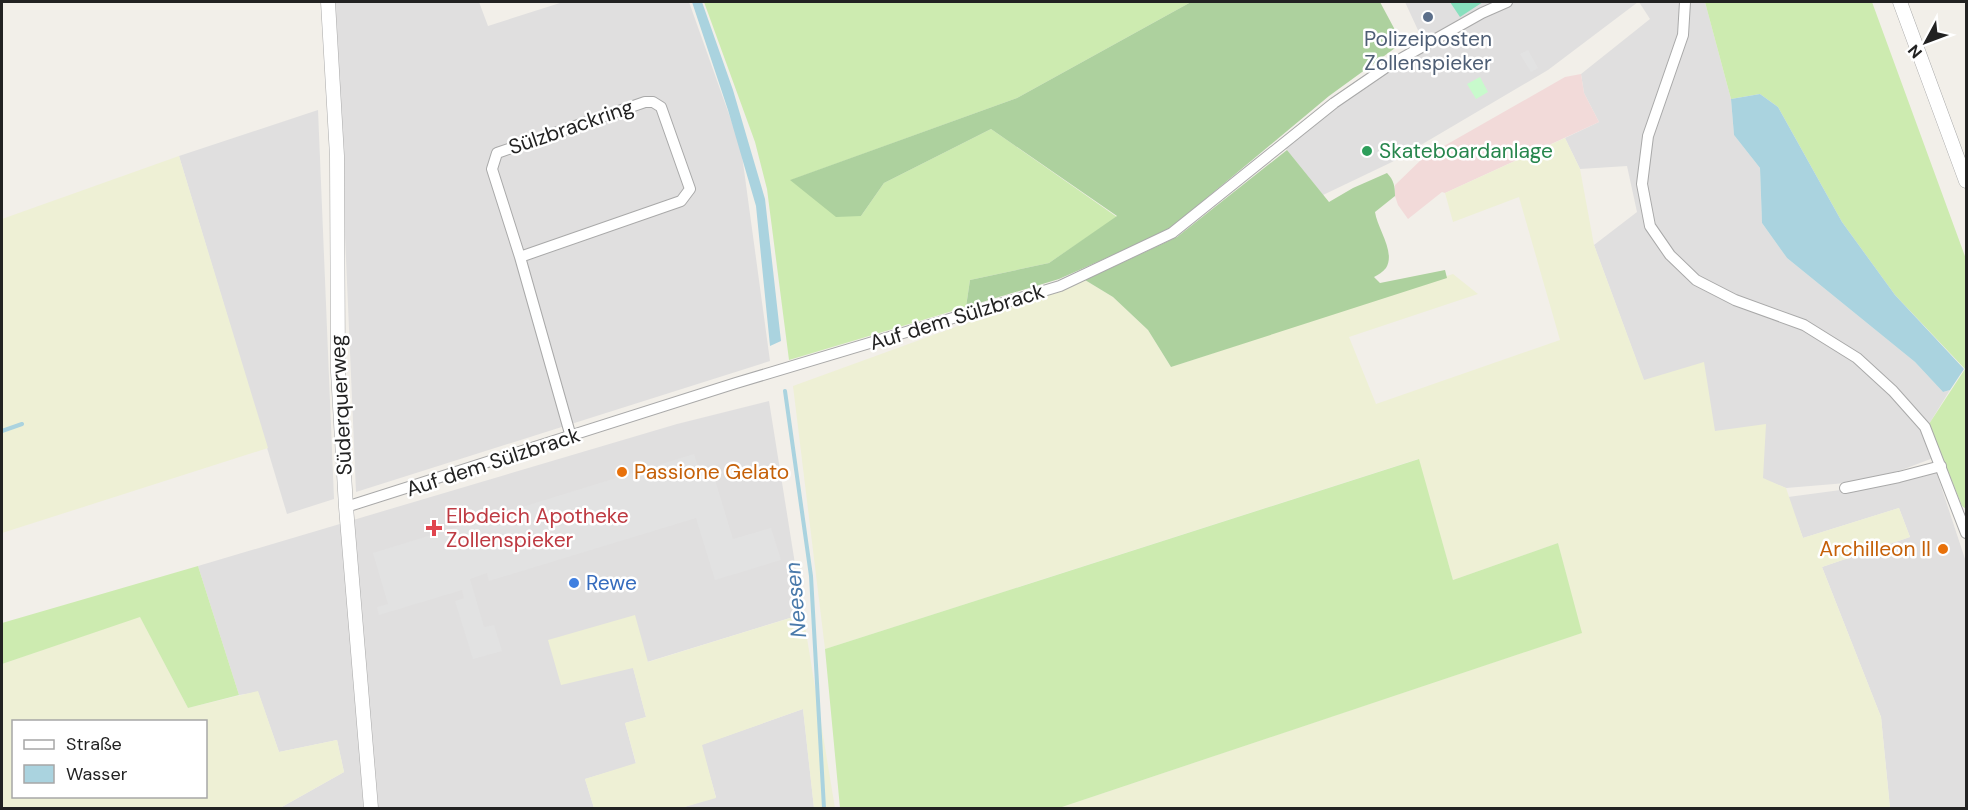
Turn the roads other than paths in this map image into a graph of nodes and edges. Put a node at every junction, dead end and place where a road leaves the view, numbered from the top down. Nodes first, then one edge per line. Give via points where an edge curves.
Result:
1 (328, 2) edge
2 (1507, 2) edge
3 (1685, 2) edge
4 (1900, 2) edge
5 (1966, 181) edge
6 (520, 257) junction
7 (572, 437) junction
8 (1941, 466) junction
9 (1845, 488) dead end
10 (346, 507) junction
11 (1966, 528) edge
12 (371, 808) edge

1 - 10 street, Süderquerweg via 337,156 338,372
2 - 7 street, Auf dem Sülzbrack via 1388,66 1172,232 1060,286 736,383
3 - 8 street via 1683,35 1648,136 1642,184 1650,226 1670,255 1696,280 1735,300 1804,325 1857,358 1925,427
4 - 5 street
6 - 6 street, Sülzbrackring via 492,169 497,153 645,102 661,107 690,189 681,201
6 - 7 street, Sülzbrackring
7 - 10 street, Auf dem Sülzbrack
8 - 9 street
8 - 11 street
10 - 12 street, Süderquerweg

